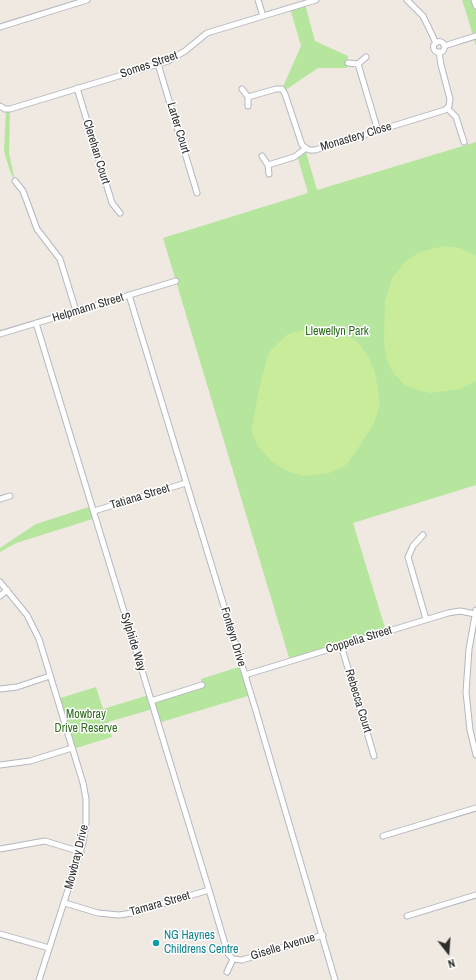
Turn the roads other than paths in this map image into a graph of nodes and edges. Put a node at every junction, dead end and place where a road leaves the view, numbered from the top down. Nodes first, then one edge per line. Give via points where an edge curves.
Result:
1 (88, 0) edge
2 (258, 0) edge
3 (316, 0) edge
4 (408, 0) edge
5 (474, 0) edge
6 (476, 6) edge
7 (263, 16) junction
8 (0, 27) edge
9 (476, 36) edge
10 (436, 43) junction
11 (444, 46) junction
12 (439, 52) junction
13 (366, 57) dead end
14 (348, 63) dead end
15 (158, 64) junction
16 (358, 64) junction
17 (77, 88) junction
18 (242, 89) dead end
19 (248, 97) junction
20 (0, 106) edge
21 (248, 106) dead end
22 (447, 108) junction
23 (378, 131) junction
24 (464, 142) dead end
25 (304, 149) junction
26 (262, 156) dead end
27 (268, 165) junction
28 (269, 174) dead end
29 (15, 181) dead end
30 (198, 193) dead end
31 (120, 213) dead end
32 (176, 281) dead end
33 (129, 295) junction
34 (76, 311) junction
35 (36, 323) junction
36 (0, 334) edge
37 (186, 483) junction
38 (10, 496) dead end
39 (0, 499) edge
40 (94, 511) junction
41 (423, 534) dead end
42 (0, 582) edge
43 (7, 590) junction
44 (0, 596) edge
45 (475, 612) edge
46 (426, 619) junction
47 (341, 645) junction
48 (245, 674) junction
49 (50, 676) junction
50 (202, 685) dead end
51 (0, 689) edge
52 (151, 701) junction
53 (72, 748) junction
54 (476, 755) edge
55 (374, 756) dead end
56 (0, 765) edge
57 (476, 808) edge
58 (383, 836) dead end
59 (0, 849) edge
60 (81, 852) junction
61 (209, 890) junction
62 (476, 895) edge
63 (65, 903) junction
64 (407, 916) dead end
65 (0, 934) edge
66 (323, 935) junction
67 (49, 948) junction
68 (233, 959) junction
69 (227, 972) dead end
70 (39, 980) edge
71 (335, 980) edge

1 - 8 street
2 - 7 street
3 - 7 street, Somes Street
4 - 10 street via 423,16
5 - 6 street
7 - 15 street, Somes Street via 207,34 177,57
9 - 11 street
10 - 11 street via 441,42
10 - 12 street via 434,49
11 - 12 street
12 - 22 street via 450,96
13 - 16 street
14 - 16 street
15 - 17 street, Somes Street
15 - 30 street, Larter Court
16 - 23 street
17 - 20 street, Somes Street via 8,109
17 - 31 street, Clerehan Court via 112,203
18 - 19 street
19 - 21 street
19 - 25 street, Monastery Close via 276,89 283,90
22 - 23 street, Monastery Close
22 - 24 street via 456,117
23 - 25 street, Monastery Close via 316,150
25 - 27 street via 294,157
26 - 27 street
27 - 28 street
29 - 34 street via 23,191 37,229 60,259
32 - 33 street, Helpmann Street
33 - 34 street, Helpmann Street
33 - 37 street, Fonteyn Drive
34 - 35 street, Helpmann Street
35 - 36 street, Helpmann Street
35 - 40 street, Sylphide Way
37 - 40 street, Tatiana Street
37 - 48 street, Fonteyn Drive
38 - 39 street
40 - 52 street, Sylphide Way
41 - 46 street via 410,549 408,561
42 - 43 street, Mowbray Drive
43 - 44 street
43 - 49 street, Mowbray Drive via 35,630
45 - 46 street, Coppelia Street via 456,611
45 - 54 street via 466,692 470,730
46 - 47 street, Coppelia Street
47 - 48 street, Coppelia Street
47 - 55 street, Rebecca Court
48 - 66 street, Fonteyn Drive
49 - 51 street via 17,687
49 - 53 street, Mowbray Drive
50 - 52 street
52 - 61 street, Sylphide Way
53 - 56 street via 30,761
53 - 60 street, Mowbray Drive via 86,799 86,830
57 - 58 street
59 - 60 street via 45,841
60 - 63 street, Mowbray Drive
61 - 63 street, Tamara Street via 119,916 103,915
61 - 68 street, Sylphide Way via 228,954
62 - 64 street
63 - 67 street, Mowbray Drive
65 - 67 street
66 - 68 street, Giselle Avenue via 242,960
66 - 71 street, Fonteyn Drive
67 - 70 street, Mowbray Drive
68 - 69 street

